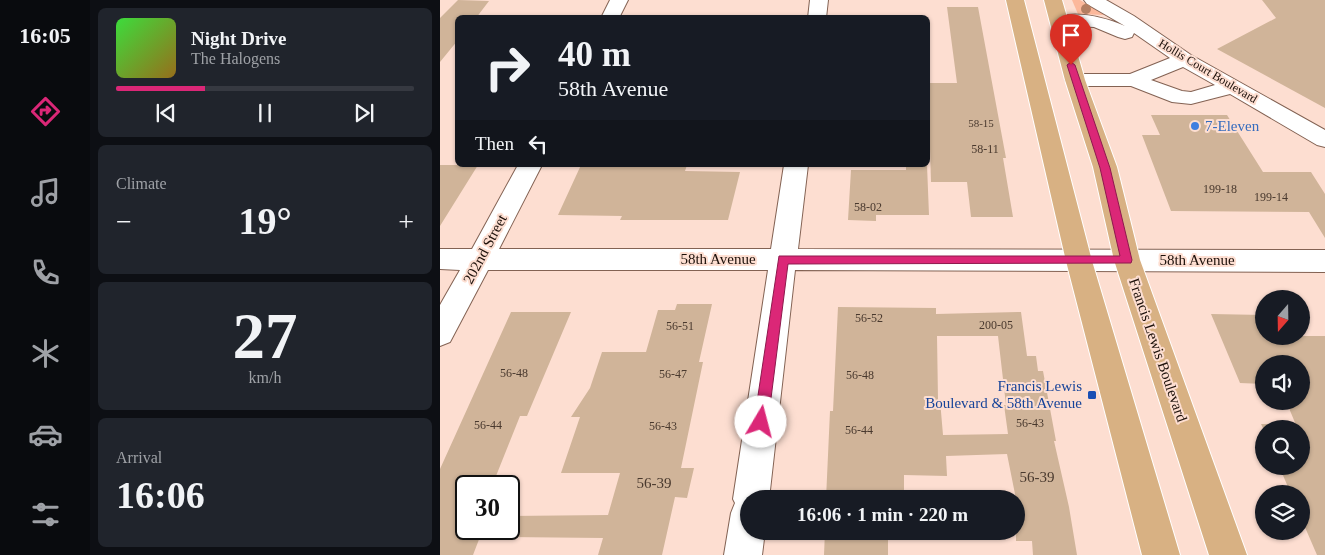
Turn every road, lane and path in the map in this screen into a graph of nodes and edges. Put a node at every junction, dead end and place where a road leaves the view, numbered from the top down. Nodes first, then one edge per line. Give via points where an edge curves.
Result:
1 (619, 0) edge
2 (819, 0) edge
3 (1015, 0) edge
4 (1053, 0) edge
5 (1092, 0) edge
6 (612, 15) edge
7 (817, 15) edge
8 (1060, 20) junction
9 (1184, 59) junction
10 (1075, 80) junction
11 (1133, 80) junction
12 (1233, 87) junction
13 (1325, 140) edge
14 (529, 167) edge
15 (796, 167) edge
16 (440, 259) edge
17 (480, 259) junction
18 (783, 259) junction
19 (1127, 260) junction
20 (1080, 261) junction
21 (1325, 261) edge
22 (440, 332) edge
23 (752, 490) edge
24 (745, 540) edge
25 (743, 555) edge
26 (1161, 555) edge
27 (1228, 555) edge

1 - 6 street
2 - 7 street
3 - 20 main road
4 - 8 main road, Francis Lewis Boulevard
5 - 9 street, Hollis Court Boulevard via 1128,20
8 - 9 street via 1097,21
8 - 10 main road, Francis Lewis Boulevard
9 - 11 street
9 - 12 street, Hollis Court Boulevard
10 - 11 street
10 - 19 main road, Francis Lewis Boulevard via 1105,168
11 - 12 street via 1179,97 1191,98
12 - 13 street, Hollis Court Boulevard
14 - 17 street, 202nd Street
15 - 18 street
16 - 17 street, 58th Avenue
17 - 18 street, 58th Avenue
17 - 22 street, 202nd Street
18 - 20 street, 58th Avenue
18 - 23 street
19 - 20 street, 58th Avenue
19 - 21 street, 58th Avenue
19 - 27 main road, Francis Lewis Boulevard
20 - 26 main road
24 - 25 street

